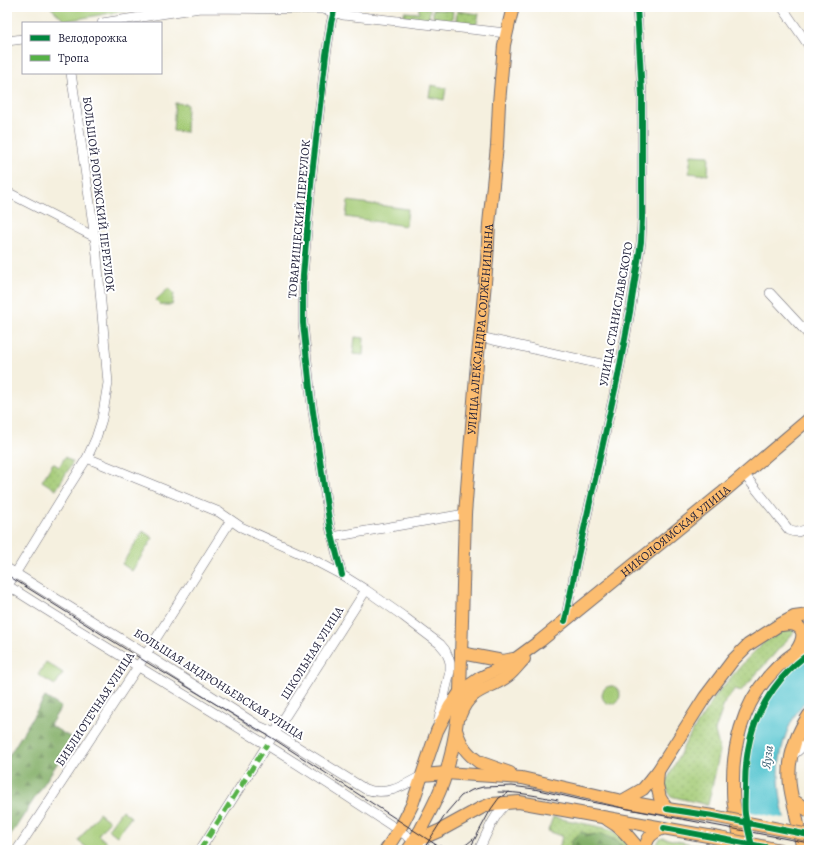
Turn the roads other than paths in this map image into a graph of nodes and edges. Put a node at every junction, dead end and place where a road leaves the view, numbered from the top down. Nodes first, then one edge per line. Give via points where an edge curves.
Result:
1 (513, 7) edge
2 (637, 7) edge
3 (782, 7) edge
4 (334, 10) edge
5 (109, 22) edge
6 (506, 33) junction
7 (22, 39) edge
8 (7, 42) edge
9 (809, 46) edge
10 (71, 74) edge
11 (7, 192) edge
12 (95, 237) junction
13 (770, 293) dead end
14 (809, 335) edge
15 (480, 337) junction
16 (619, 368) junction
17 (809, 419) edge
18 (87, 458) junction
19 (744, 474) junction
20 (465, 514) junction
21 (231, 520) junction
22 (809, 528) edge
23 (332, 537) junction
24 (7, 568) edge
25 (15, 573) junction
26 (342, 575) junction
27 (7, 586) edge
28 (366, 590) junction
29 (809, 615) edge
30 (565, 620) junction
31 (779, 625) junction
32 (540, 641) junction
33 (440, 644) junction
34 (809, 644) edge
35 (796, 652) junction
36 (461, 653) junction
37 (146, 654) junction
38 (513, 660) junction
39 (138, 666) junction
40 (460, 692) junction
41 (809, 715) edge
42 (456, 727) junction
43 (437, 731) junction
44 (275, 733) junction
45 (809, 741) edge
46 (267, 745) junction
47 (791, 757) junction
48 (658, 771) junction
49 (446, 773) junction
50 (423, 775) junction
51 (522, 778) junction
52 (793, 800) junction
53 (622, 801) junction
54 (508, 803) junction
55 (667, 810) junction
56 (809, 811) edge
57 (604, 817) junction
58 (809, 827) edge
59 (664, 828) junction
60 (398, 830) junction
61 (805, 843) edge
62 (411, 846) edge
63 (20, 849) edge
64 (200, 850) edge
65 (386, 850) edge
66 (428, 850) edge
67 (479, 850) edge
68 (640, 850) edge
69 (646, 850) edge
70 (742, 850) edge
71 (781, 850) edge

1 - 6 main road, УЛИЦА АЛЕКСАНДРА СОЛЖЕНИЦЫНА
2 - 16 street, УЛИЦА СТАНИСЛАВСКОГО via 642,96 642,225 637,272
3 - 9 street
4 - 5 street via 200,8
4 - 6 street via 343,15
4 - 23 street, ТОВАРИЩЕСКИЙ ПЕРЕУЛОК via 323,75 312,174 303,293 303,323 310,390
6 - 15 main road, УЛИЦА АЛЕКСАНДРА СОЛЖЕНИЦЫНА
7 - 8 street
10 - 12 street, БОЛЬШОЙ РОГОЖСКИЙ ПЕРЕУЛОК
11 - 12 street
12 - 18 street, БОЛЬШОЙ РОГОЖСКИЙ ПЕРЕУЛОК via 108,383 100,425
13 - 14 street
15 - 16 street
15 - 20 main road, УЛИЦА АЛЕКСАНДРА СОЛЖЕНИЦЫНА
16 - 30 street, УЛИЦА СТАНИСЛАВСКОГО
17 - 19 main road, НИКОЛОЯМСКАЯ УЛИЦА
18 - 21 street via 219,512
18 - 25 street, БОЛЬШОЙ РОГОЖСКИЙ ПЕРЕУЛОК
19 - 22 street via 789,530 796,533
19 - 30 main road, НИКОЛОЯМСКАЯ УЛИЦА
20 - 23 street
20 - 36 main road, УЛИЦА АЛЕКСАНДРА СОЛЖЕНИЦЫНА
21 - 26 street
21 - 37 street, БИБЛИОТЕЧНАЯ УЛИЦА
23 - 26 street, ТОВАРИЩЕСКИЙ ПЕРЕУЛОК
24 - 25 street, БОЛЬШАЯ АНДРОНЬЕВСКАЯ УЛИЦА
25 - 27 street, БОЛЬШОЙ РОГОЖСКИЙ ПЕРЕУЛОК
25 - 37 street, БОЛЬШАЯ АНДРОНЬЕВСКАЯ УЛИЦА
26 - 28 street
27 - 39 street
28 - 33 street
28 - 44 street, ШКОЛЬНАЯ УЛИЦА
29 - 31 main road via 794,617
30 - 32 main road, НИКОЛОЯМСКАЯ УЛИЦА
31 - 35 main road via 796,626 803,634
31 - 48 main road via 748,645 733,660
32 - 38 main road, НИКОЛОЯМСКАЯ УЛИЦА
32 - 42 main road, НИКОЛОЯМСКАЯ УЛИЦА via 505,677 471,697 463,708
33 - 36 street
33 - 43 street via 448,656 450,666
34 - 35 main road
35 - 70 main road via 780,664 759,688 740,731 733,774 733,797
36 - 38 main road via 503,661
36 - 40 main road, УЛИЦА АЛЕКСАНДРА СОЛЖЕНИЦЫНА
37 - 39 street, БИБЛИОТЕЧНАЯ УЛИЦА
37 - 44 street, БОЛЬШАЯ АНДРОНЬЕВСКАЯ УЛИЦА via 259,726
38 - 40 main road, НИКОЛОЯМСКАЯ УЛИЦА
39 - 46 street
39 - 63 street, БИБЛИОТЕЧНАЯ УЛИЦА
40 - 42 main road, УЛИЦА АЛЕКСАНДРА СОЛЖЕНИЦЫНА
40 - 43 main road
41 - 47 main road via 796,739
42 - 49 main road
42 - 51 main road via 466,752 475,759
43 - 50 main road
44 - 46 street, ШКОЛЬНАЯ УЛИЦА
44 - 50 street, БОЛЬШАЯ АНДРОНЬЕВСКАЯ УЛИЦА via 372,791 391,791
45 - 47 street
46 - 60 street
46 - 64 street, ШКОЛЬНАЯ УЛИЦА
47 - 52 main road via 789,772
48 - 53 main road via 643,789
48 - 55 main road via 657,785 660,798
49 - 50 main road
49 - 51 main road
49 - 62 main road via 432,809
50 - 60 main road via 412,805
51 - 53 main road
52 - 56 main road
52 - 61 main road
53 - 55 main road
54 - 57 main road via 519,802
54 - 62 main road via 491,804 481,808
54 - 67 street via 498,814
55 - 61 main road, bridge via 713,816
57 - 59 main road
57 - 68 main road via 618,825
58 - 61 main road via 804,835
59 - 69 main road via 651,835 647,840
59 - 71 main road, bridge
60 - 62 street
60 - 65 main road
62 - 66 street

